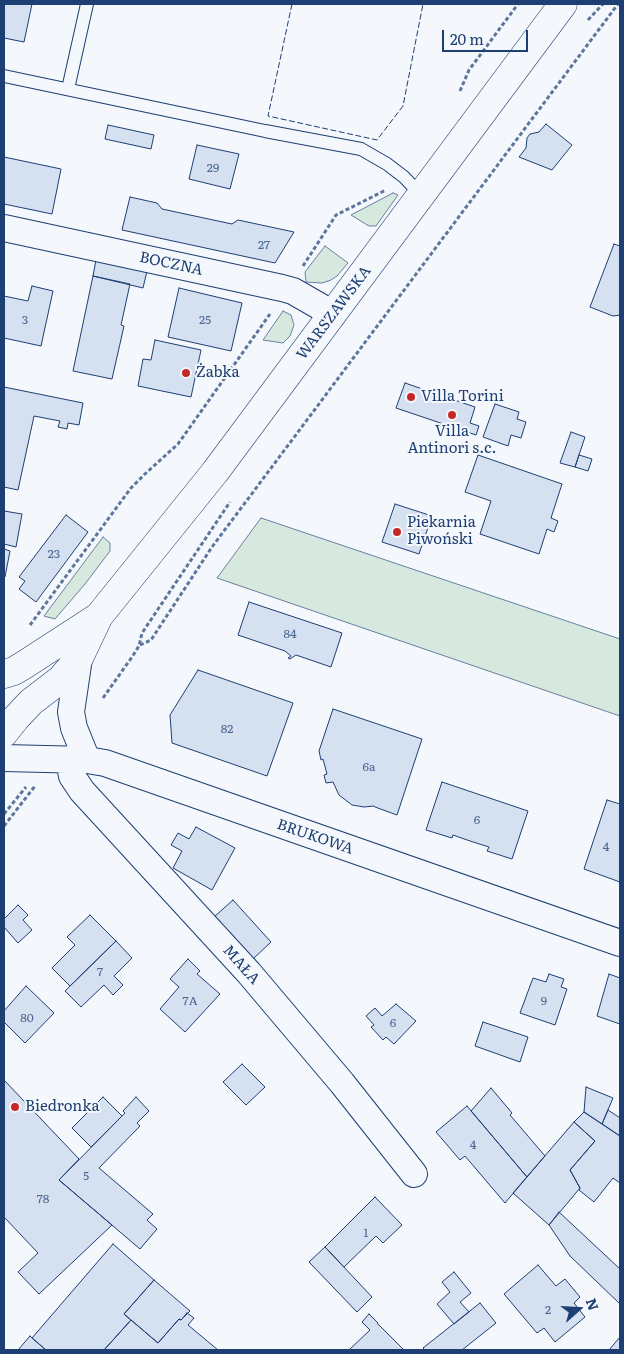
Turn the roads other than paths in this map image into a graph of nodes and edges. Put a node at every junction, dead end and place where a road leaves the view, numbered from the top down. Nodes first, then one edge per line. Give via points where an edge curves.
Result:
1 (87, 4) edge
2 (563, 4) edge
3 (4, 76) edge
4 (68, 89) junction
5 (413, 186) junction
6 (4, 228) edge
7 (333, 314) junction
8 (98, 618) junction
9 (79, 658) junction
10 (4, 674) edge
11 (4, 734) edge
12 (4, 758) edge
13 (78, 760) junction
14 (620, 944) edge
15 (414, 1174) dead end

1 - 4 lane
2 - 5 street, WARSZAWSKA
3 - 4 lane
4 - 5 lane via 361,149 387,164
5 - 7 street, WARSZAWSKA
6 - 7 street, BOCZNA via 288,289
7 - 8 street, WARSZAWSKA via 215,472
8 - 9 street, WARSZAWSKA
8 - 10 street, WARSZAWSKA
9 - 11 street, WARSZAWSKA via 61,679 31,702
9 - 13 street, WARSZAWSKA via 71,712
12 - 13 street, BRUKOWA
13 - 14 street, BRUKOWA via 105,763
13 - 15 street, MAŁA via 72,776 82,791 249,973

